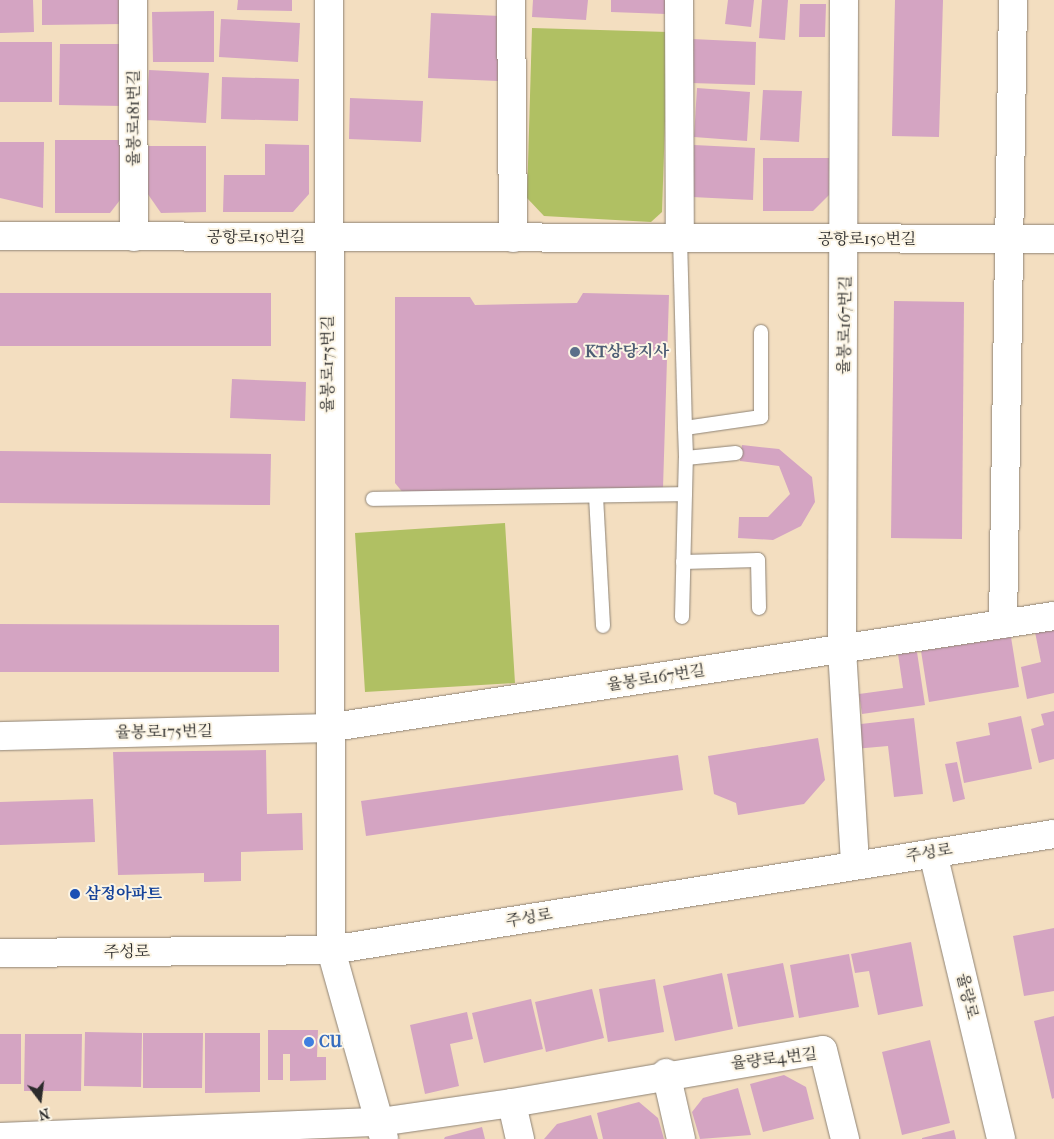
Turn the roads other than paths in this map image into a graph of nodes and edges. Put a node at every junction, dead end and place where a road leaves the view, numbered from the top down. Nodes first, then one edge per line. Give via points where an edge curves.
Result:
1 (133, 0) edge
2 (329, 0) edge
3 (511, 0) edge
4 (679, 0) edge
5 (844, 0) edge
6 (1014, 0) edge
7 (0, 236) edge
8 (134, 237) junction
9 (328, 237) junction
10 (513, 238) junction
11 (680, 238) junction
12 (846, 239) junction
13 (1010, 239) junction
14 (1054, 239) edge
15 (761, 332) dead end
16 (685, 428) junction
17 (736, 453) dead end
18 (686, 458) junction
19 (685, 494) junction
20 (596, 496) junction
21 (373, 499) dead end
22 (683, 562) junction
23 (759, 608) dead end
24 (1054, 616) edge
25 (682, 617) dead end
26 (1003, 624) junction
27 (603, 626) dead end
28 (842, 650) junction
29 (588, 688) joint
30 (327, 728) junction
31 (0, 736) edge
32 (1054, 834) edge
33 (933, 853) junction
34 (856, 865) junction
35 (331, 950) junction
36 (0, 953) edge
37 (666, 1073) junction
38 (512, 1103) junction
39 (382, 1130) edge
40 (248, 1133) edge
41 (0, 1137) edge
42 (520, 1139) edge
43 (681, 1139) edge
44 (845, 1139) edge
45 (1000, 1139) edge

1 - 8 street, 율봉로181번길
2 - 9 street, 율봉로175번길
3 - 10 street
4 - 11 street
5 - 12 street, 율봉로167번길
6 - 13 street
7 - 8 street, 공항로150번길
8 - 9 street, 공항로150번길
9 - 10 street, 공항로150번길
9 - 30 street, 율봉로175번길
10 - 11 street, 공항로150번길
11 - 12 street, 공항로150번길
11 - 16 lane
12 - 13 street, 공항로150번길
12 - 28 street, 율봉로167번길
13 - 14 street, 공항로150번길
13 - 26 street
15 - 16 lane via 761,417
16 - 18 lane
17 - 18 lane
18 - 19 lane
19 - 20 lane
19 - 22 lane
20 - 21 lane
20 - 27 lane
22 - 23 lane via 758,560
22 - 25 lane
24 - 26 street, 율봉로167번길
26 - 28 street, 율봉로167번길
28 - 29 street, 율봉로167번길
28 - 34 street
29 - 30 street, 율봉로175번길
30 - 31 street, 율봉로175번길
30 - 35 street, 율봉로175번길
32 - 33 street, 주성로
33 - 34 street, 주성로
33 - 45 street, 율량로
34 - 35 street, 주성로
35 - 36 street, 주성로
35 - 39 street, 율봉로175번길
37 - 38 street, 율량로4번길
37 - 43 street
37 - 44 street, 율량로4번길 via 823,1050
38 - 39 street, 율량로4번길
38 - 42 street
39 - 40 street, 율량로4번길
40 - 41 street, 율량로4번길

